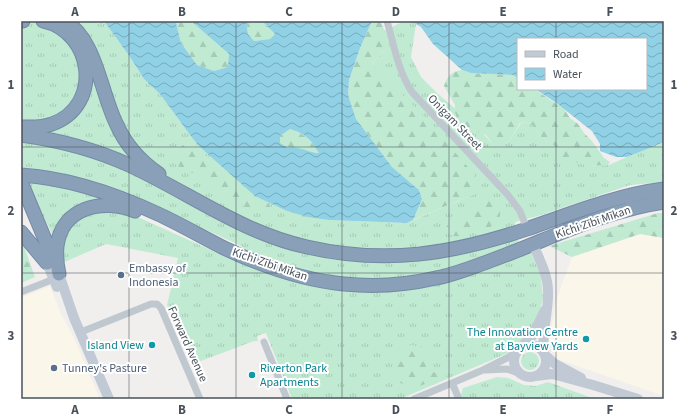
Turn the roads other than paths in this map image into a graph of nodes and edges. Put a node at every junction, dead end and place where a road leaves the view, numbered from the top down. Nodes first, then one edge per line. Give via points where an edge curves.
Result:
1 (43, 21) edge
2 (65, 21) edge
3 (388, 23) edge
4 (21, 127) edge
5 (21, 135) edge
6 (21, 175) edge
7 (21, 182) edge
8 (664, 189) edge
9 (21, 200) edge
10 (664, 202) edge
11 (228, 218) junction
12 (527, 229) junction
13 (21, 232) edge
14 (533, 244) junction
15 (225, 248) junction
16 (47, 263) junction
17 (56, 277) junction
18 (21, 292) edge
19 (547, 307) junction
20 (81, 332) junction
21 (264, 342) dead end
22 (519, 349) junction
23 (545, 354) junction
24 (483, 370) junction
25 (521, 374) junction
26 (536, 376) junction
27 (452, 383) junction
28 (593, 385) junction
29 (108, 399) edge
30 (200, 399) edge
31 (287, 399) edge
32 (414, 399) edge
33 (459, 399) edge
34 (638, 399) edge

1 - 4 highway via 59,27 75,40 85,63 86,83 78,103 61,119 50,125
2 - 11 highway via 87,44 114,118 127,143 154,170
3 - 12 street, Onigam Street via 396,57 412,92 508,195 520,211
5 - 11 highway, Kichi Zībī Mīkan via 75,145 114,159
6 - 15 highway, Kichi Zībī Mīkan via 79,185 120,197
7 - 17 highway
8 - 12 highway, Kichi Zībī Mīkan via 615,199
9 - 16 highway
10 - 14 highway, Kichi Zībī Mīkan via 592,220
11 - 12 highway, Kichi Zībī Mīkan via 271,237 306,247 383,256 443,252
12 - 14 highway
13 - 16 highway
14 - 15 highway, Kichi Zībī Mīkan via 441,277 379,285 345,284 297,276
14 - 19 street via 547,281
15 - 17 highway via 131,210 98,205 78,213 61,232 56,252
16 - 17 street
17 - 18 street
17 - 20 street
19 - 22 street via 533,335
19 - 23 street via 543,335
20 - 29 street
20 - 30 street, Forward Avenue via 151,304 157,304
21 - 31 street
22 - 23 street via 526,345 535,345
22 - 24 street
22 - 25 street via 514,364
23 - 26 street via 547,363 544,370
23 - 28 street via 559,367
24 - 25 street via 507,369
24 - 27 street
25 - 26 street via 528,377
26 - 28 street via 552,374
27 - 32 street
27 - 33 street
28 - 34 street

